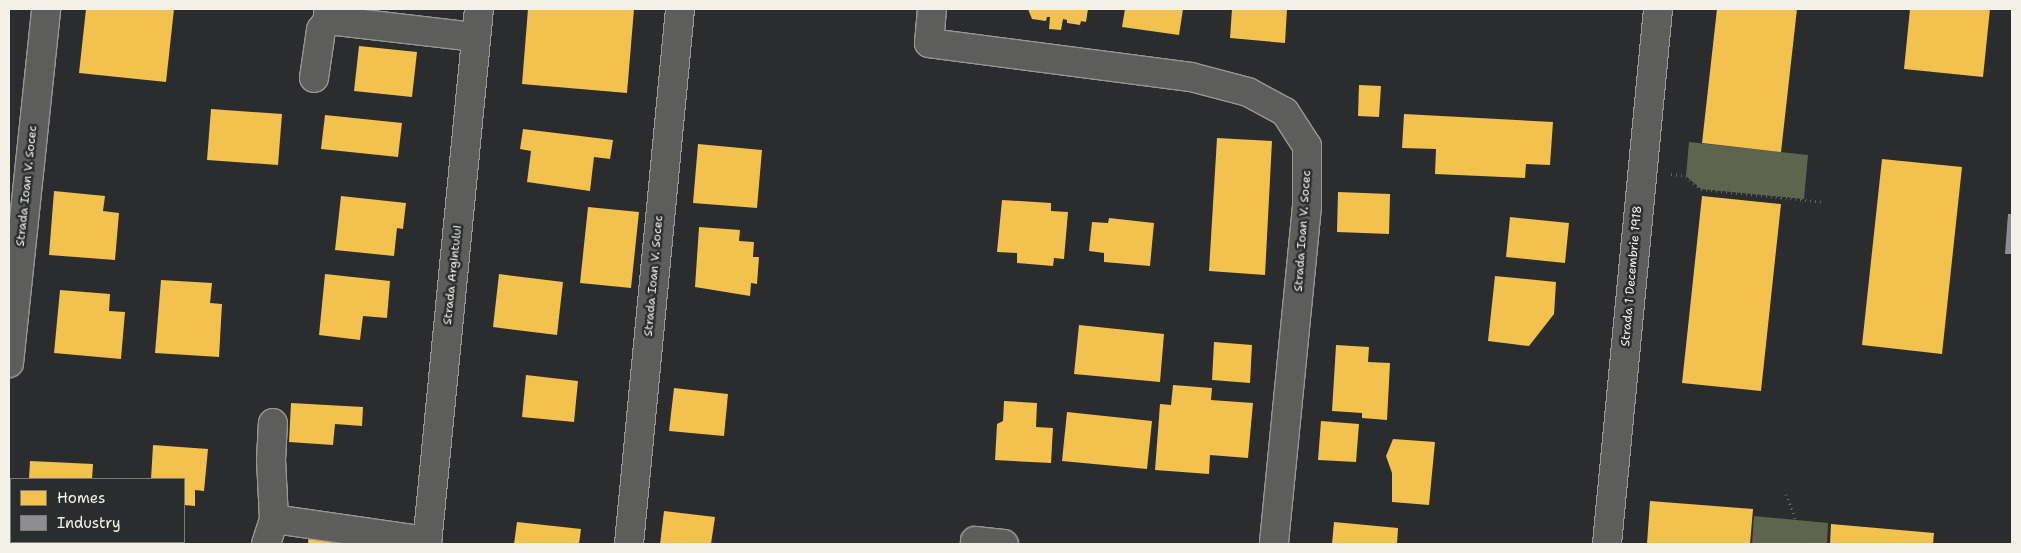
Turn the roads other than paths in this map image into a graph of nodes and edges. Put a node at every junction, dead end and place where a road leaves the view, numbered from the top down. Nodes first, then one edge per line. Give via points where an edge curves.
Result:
1 (46, 9) edge
2 (479, 9) edge
3 (680, 9) edge
4 (932, 9) edge
5 (1658, 9) edge
6 (328, 14) edge
7 (476, 36) junction
8 (314, 78) dead end
9 (9, 362) edge
10 (273, 423) dead end
11 (274, 518) junction
12 (975, 541) dead end
13 (427, 543) edge
14 (266, 544) edge
15 (629, 544) edge
16 (1004, 544) edge
17 (1274, 544) edge
18 (1607, 544) edge

1 - 9 street, Strada Ioan V. Socec
2 - 7 street, Strada Argintului
3 - 15 street, Strada Ioan V. Socec
4 - 17 street, Strada Ioan V. Socec via 929,43 1190,77 1248,92 1285,112 1307,146 1307,206
5 - 18 street, Strada 1 Decembrie 1918
6 - 7 street
6 - 8 street via 321,30
7 - 13 street, Strada Argintului
10 - 11 street
11 - 13 street, Strada Argintului
11 - 14 street
12 - 16 street

